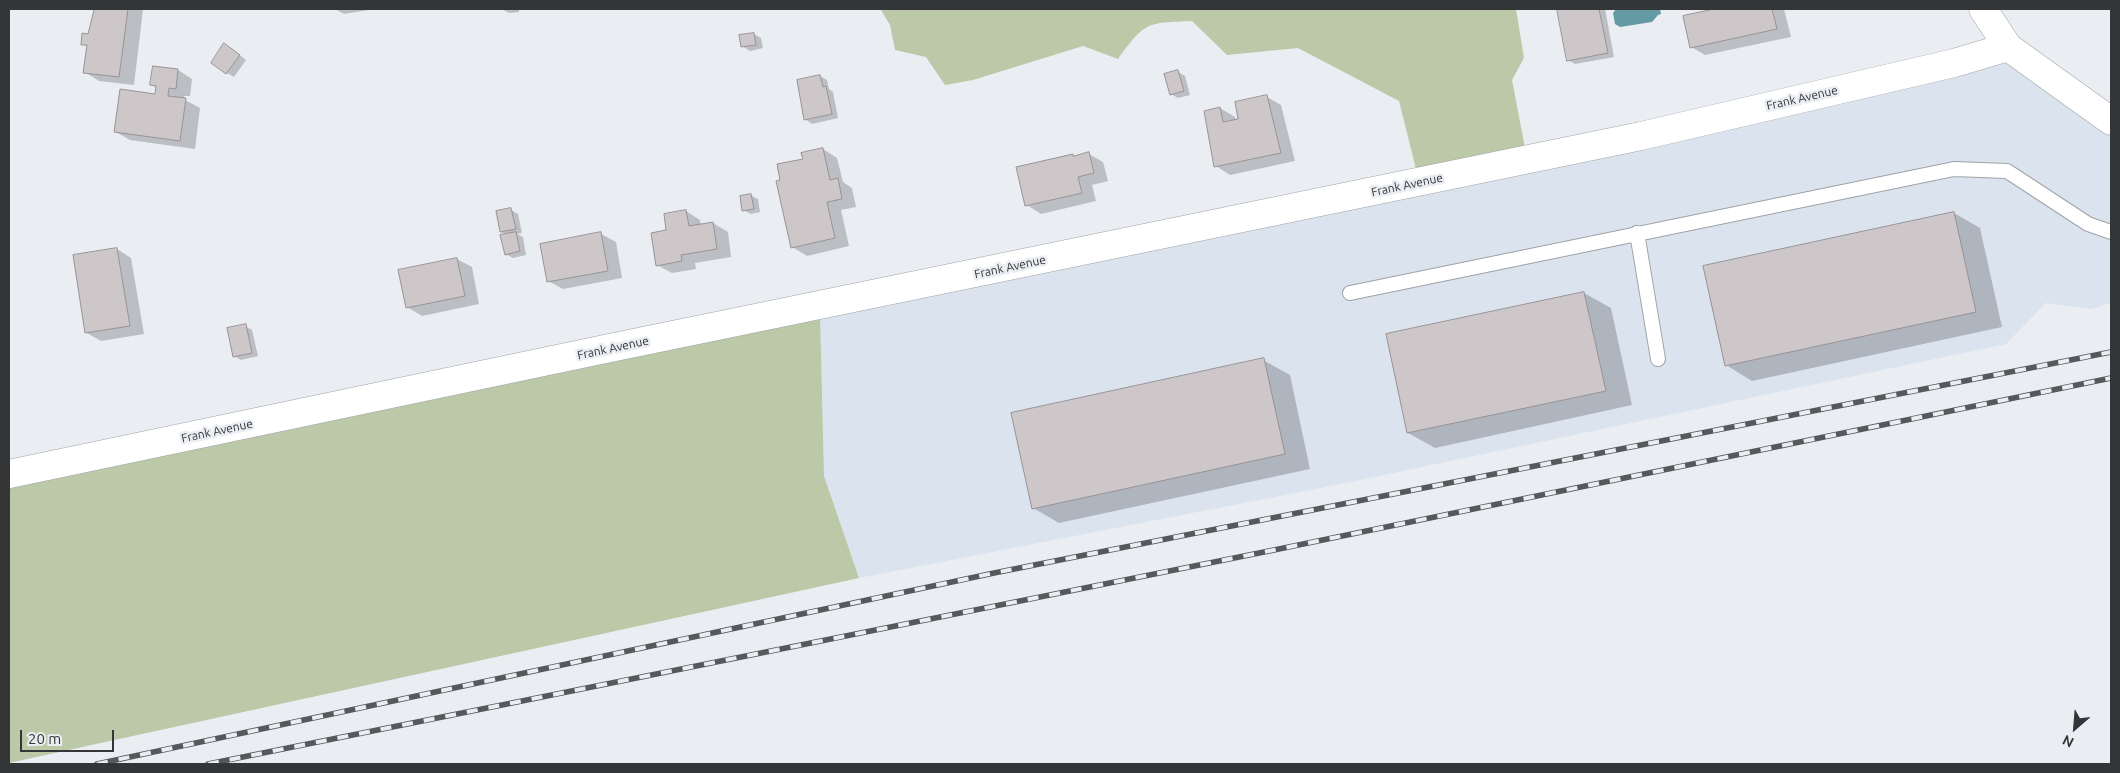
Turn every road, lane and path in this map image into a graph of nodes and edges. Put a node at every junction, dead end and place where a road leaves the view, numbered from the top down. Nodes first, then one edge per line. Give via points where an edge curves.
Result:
1 (1983, 9) edge
2 (2008, 47) junction
3 (2111, 121) edge
4 (2111, 232) edge
5 (1637, 233) junction
6 (1350, 293) dead end
7 (1658, 359) dead end
8 (9, 474) edge

1 - 2 street
2 - 3 street
2 - 8 street, Frank Avenue via 1954,63 1632,138
4 - 5 lane via 2088,224 2007,171 1954,169
5 - 6 lane
5 - 7 lane

